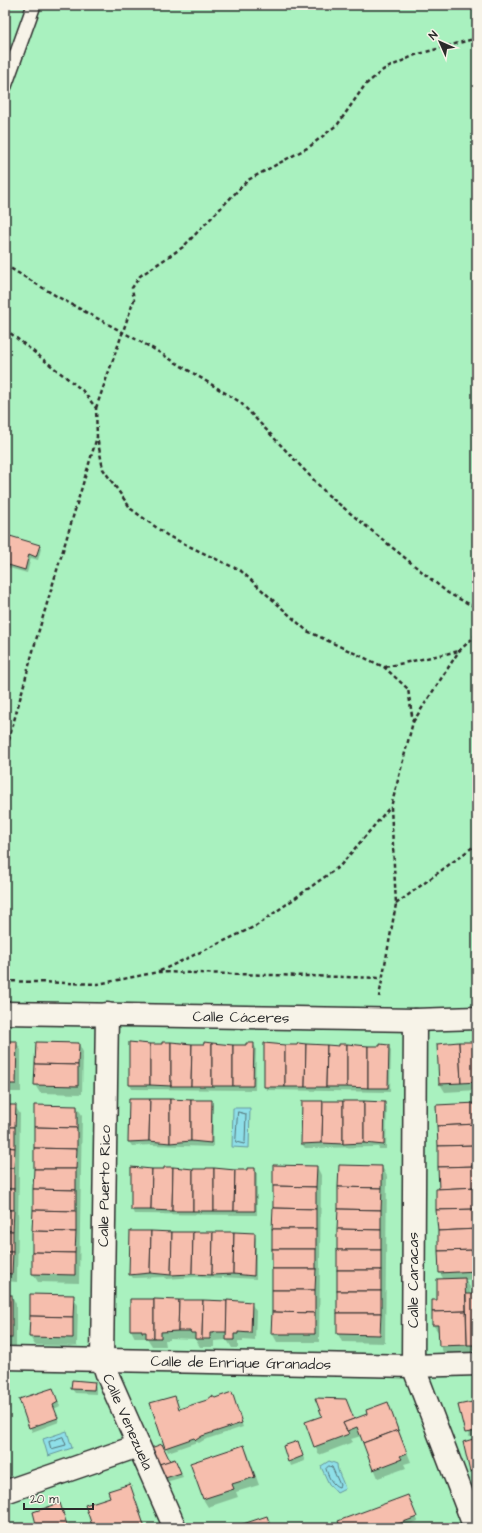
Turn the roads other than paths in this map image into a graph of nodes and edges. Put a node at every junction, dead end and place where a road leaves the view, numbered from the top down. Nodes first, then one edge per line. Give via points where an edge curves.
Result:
1 (34, 5) edge
2 (5, 86) edge
3 (5, 1012) edge
4 (107, 1014) junction
5 (477, 1018) edge
6 (415, 1020) junction
7 (5, 1358) edge
8 (102, 1359) junction
9 (477, 1364) edge
10 (413, 1366) junction
11 (138, 1446) junction
12 (5, 1492) edge
13 (472, 1526) edge
14 (175, 1528) edge

1 - 2 lane
3 - 4 street, Calle Cáceres
4 - 6 street, Calle Cáceres
4 - 8 street, Calle Puerto Rico
5 - 6 street, Calle Cáceres
6 - 10 street, Calle Caracas
7 - 8 street, Calle de Enrique Granados
8 - 10 street, Calle de Enrique Granados
8 - 11 street, Calle Venezuela
9 - 10 street, Calle de Enrique Granados
10 - 13 street, Calle Caracas
11 - 12 street
11 - 14 street, Calle Venezuela

